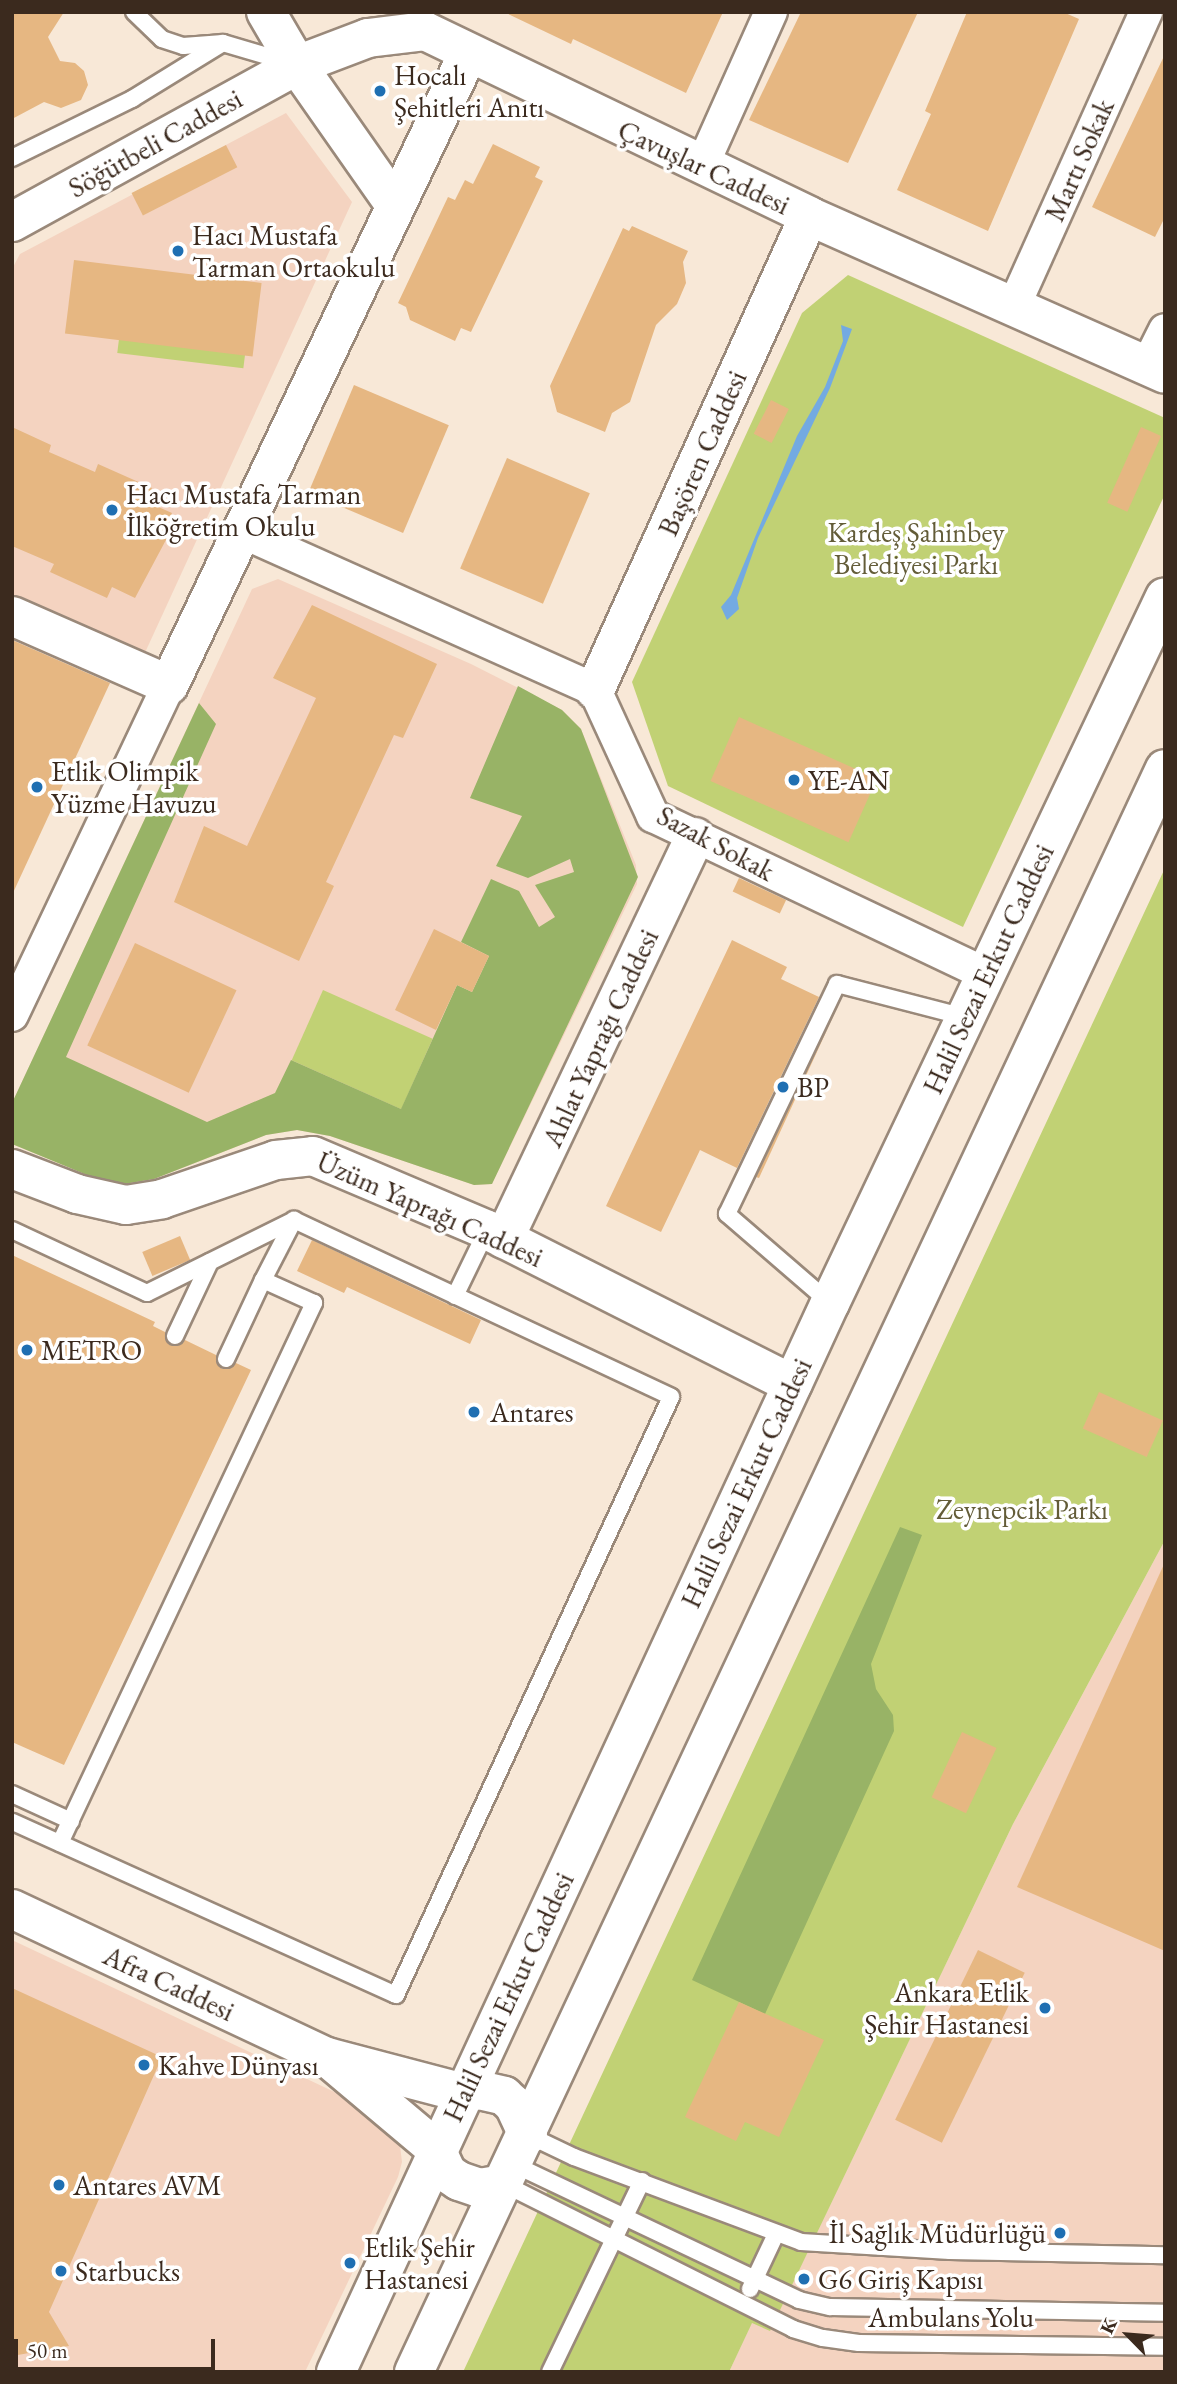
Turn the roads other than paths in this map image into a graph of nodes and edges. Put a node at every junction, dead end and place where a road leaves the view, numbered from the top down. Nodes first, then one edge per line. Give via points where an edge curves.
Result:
1 (134, 12) edge
2 (266, 12) edge
3 (771, 12) edge
4 (1146, 12) edge
5 (430, 22) edge
6 (223, 43) junction
7 (468, 54) junction
8 (297, 65) junction
9 (12, 158) edge
10 (702, 166) junction
11 (395, 205) junction
12 (809, 216) junction
13 (12, 222) edge
14 (1013, 308) junction
15 (1165, 330) edge
16 (1159, 368) edge
17 (240, 531) junction
18 (1165, 597) edge
19 (12, 616) edge
20 (169, 685) junction
21 (595, 690) junction
22 (1165, 769) edge
23 (695, 837) junction
24 (985, 974) junction
25 (12, 1016) edge
26 (965, 1017) junction
27 (12, 1169) edge
28 (294, 1220) junction
29 (12, 1230) edge
30 (496, 1234) junction
31 (210, 1262) junction
32 (263, 1280) junction
33 (456, 1296) junction
34 (830, 1303) junction
35 (175, 1336) dead end
36 (226, 1359) dead end
37 (792, 1384) junction
38 (12, 1794) edge
39 (71, 1821) junction
40 (12, 1822) edge
41 (60, 1843) junction
42 (12, 1909) edge
43 (327, 2057) junction
44 (464, 2093) junction
45 (436, 2149) junction
46 (515, 2161) junction
47 (642, 2181) junction
48 (625, 2218) junction
49 (775, 2236) junction
50 (615, 2240) junction
51 (1165, 2255) edge
52 (753, 2282) junction
53 (744, 2304) junction
54 (1165, 2313) edge
55 (1165, 2347) edge
56 (336, 2372) edge
57 (414, 2372) edge
58 (550, 2372) edge

1 - 6 lane via 162,39 183,46
2 - 8 street
3 - 10 street
4 - 14 street, Martı Sokak
5 - 7 street, Çavuşlar Caddesi
5 - 8 street, Çavuşlar Caddesi via 368,38
6 - 8 lane
6 - 9 lane via 132,99
7 - 10 street, Çavuşlar Caddesi
7 - 11 street
8 - 11 street
8 - 13 street, Söğütbeli Caddesi
10 - 12 street, Çavuşlar Caddesi
11 - 17 street
12 - 14 street, Çavuşlar Caddesi
12 - 21 street, Başören Caddesi
14 - 16 street, Çavuşlar Caddesi
15 - 16 street
17 - 20 street
17 - 21 street
18 - 24 street, Halil Sezai Erkut Caddesi
19 - 20 street
20 - 25 street
21 - 23 street, Sazak Sokak via 653,816
22 - 46 street
23 - 24 street, Sazak Sokak
23 - 30 street, Ahlat Yaprağı Caddesi
24 - 26 street, Halil Sezai Erkut Caddesi
26 - 34 street, Halil Sezai Erkut Caddesi
26 - 34 lane via 836,984 727,1214
27 - 30 street, Üzüm Yaprağı Caddesi via 88,1198 126,1205 162,1199 276,1160 313,1156
28 - 31 lane
28 - 32 lane
28 - 33 lane
29 - 31 lane via 148,1293
30 - 33 lane
30 - 37 street, Üzüm Yaprağı Caddesi
31 - 35 lane
32 - 36 lane
32 - 39 lane via 314,1303
33 - 41 lane via 671,1397 396,1995
34 - 37 street, Halil Sezai Erkut Caddesi
37 - 44 street, Halil Sezai Erkut Caddesi
38 - 39 lane
39 - 41 lane
40 - 41 lane
42 - 43 street, Afra Caddesi
43 - 44 street, Afra Caddesi
43 - 45 street, Afra Caddesi
44 - 45 street, Halil Sezai Erkut Caddesi
44 - 46 street via 479,2090 504,2096 514,2105
45 - 46 street via 447,2174 479,2188
45 - 56 street, Halil Sezai Erkut Caddesi
46 - 47 lane via 574,2157
46 - 48 lane
46 - 50 lane, Ambulans Yolu
46 - 57 street
47 - 48 lane
47 - 49 lane
48 - 50 lane
48 - 52 lane
49 - 51 lane via 847,2247
49 - 52 lane
50 - 53 lane, Ambulans Yolu
50 - 58 lane
52 - 53 lane
52 - 54 lane via 830,2307
53 - 55 lane, Ambulans Yolu via 793,2329 859,2343

